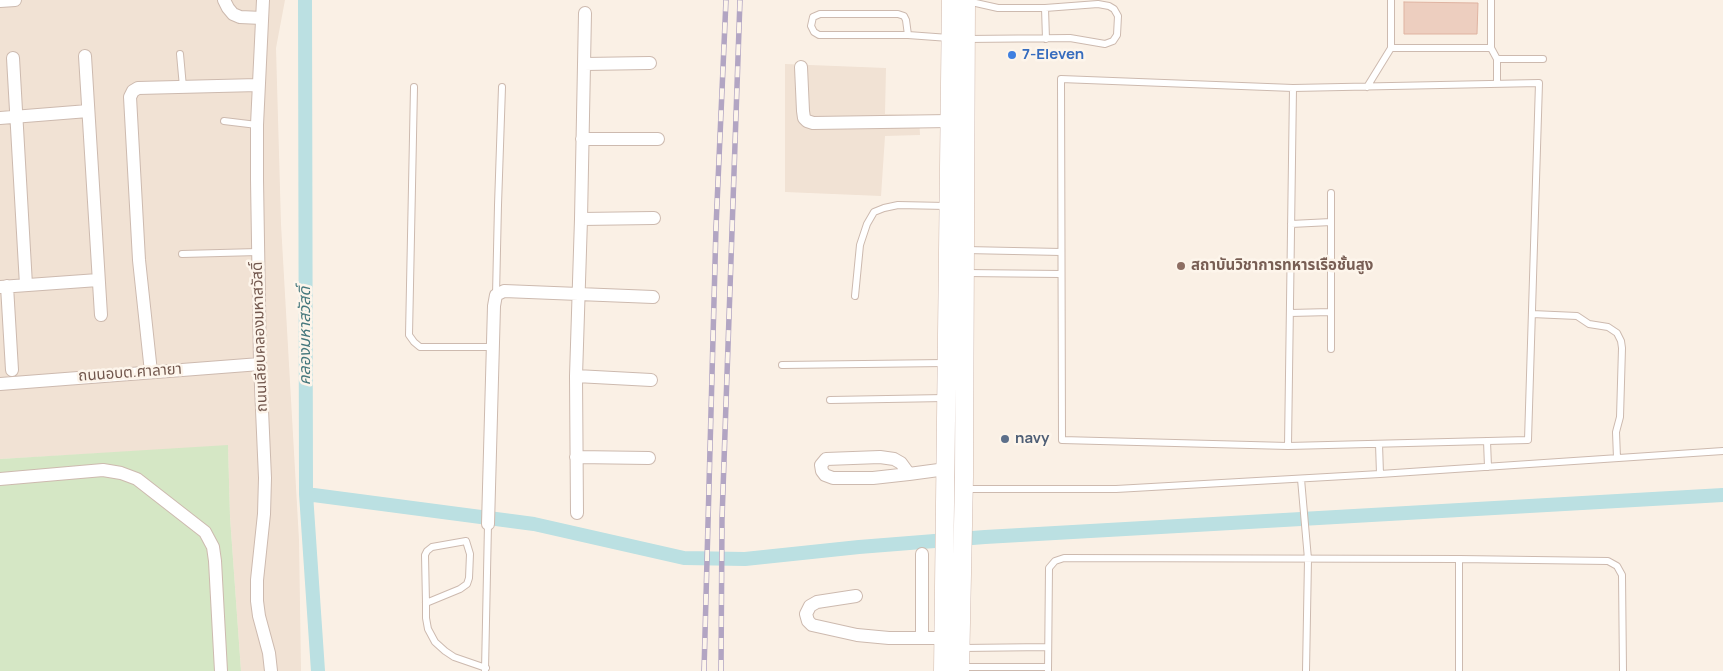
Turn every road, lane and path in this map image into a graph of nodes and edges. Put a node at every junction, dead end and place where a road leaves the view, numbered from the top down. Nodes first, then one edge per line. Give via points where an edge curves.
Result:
1 (15, 0) edge
2 (224, 0) edge
3 (263, 0) edge
4 (961, 0) edge
5 (1391, 0) edge
6 (1491, 0) edge
7 (0, 1) edge
8 (1045, 8) junction
9 (585, 13) dead end
10 (262, 18) junction
11 (908, 36) junction
12 (958, 39) junction
13 (1046, 39) junction
14 (1391, 48) junction
15 (1491, 48) junction
16 (180, 54) dead end
17 (85, 56) dead end
18 (13, 58) dead end
19 (1497, 59) junction
20 (1543, 59) dead end
21 (650, 63) dead end
22 (584, 64) junction
23 (801, 67) dead end
24 (1497, 84) junction
25 (258, 85) junction
26 (183, 87) junction
27 (414, 87) dead end
28 (502, 87) dead end
29 (1368, 87) junction
30 (1293, 88) junction
31 (88, 111) junction
32 (17, 117) junction
33 (0, 118) edge
34 (224, 121) dead end
35 (950, 121) junction
36 (257, 125) junction
37 (582, 139) junction
38 (658, 139) dead end
39 (1331, 193) dead end
40 (948, 206) junction
41 (654, 218) dead end
42 (581, 219) junction
43 (1331, 222) junction
44 (1291, 224) junction
45 (964, 250) junction
46 (258, 252) junction
47 (1061, 252) junction
48 (182, 254) dead end
49 (964, 273) junction
50 (1061, 274) junction
51 (98, 280) junction
52 (26, 285) junction
53 (3, 287) edge
54 (496, 295) junction
55 (578, 295) junction
56 (855, 296) dead end
57 (653, 297) dead end
58 (1331, 312) junction
59 (1290, 314) junction
60 (1532, 314) junction
61 (101, 316) dead end
62 (493, 347) junction
63 (1331, 349) dead end
64 (946, 363) junction
65 (260, 364) junction
66 (782, 365) dead end
67 (12, 370) dead end
68 (150, 372) junction
69 (576, 376) junction
70 (652, 380) dead end
71 (0, 384) edge
72 (946, 398) junction
73 (830, 400) dead end
74 (1487, 441) junction
75 (1379, 444) junction
76 (1288, 446) junction
77 (1723, 451) edge
78 (576, 457) junction
79 (649, 458) dead end
80 (1617, 458) junction
81 (1488, 467) junction
82 (946, 470) junction
83 (909, 474) junction
84 (1380, 474) junction
85 (0, 479) edge
86 (1301, 482) junction
87 (964, 489) junction
88 (577, 513) dead end
89 (488, 524) joint
90 (922, 554) dead end
91 (1308, 559) junction
92 (1459, 559) junction
93 (954, 561) junction
94 (856, 596) dead end
95 (426, 603) junction
96 (922, 638) junction
97 (943, 643) junction
98 (1048, 647) junction
99 (961, 648) junction
100 (486, 669) edge
101 (960, 669) edge
102 (1048, 669) edge
103 (942, 670) edge
104 (221, 671) edge
105 (271, 671) edge
106 (1306, 671) edge
107 (1459, 671) edge
108 (1623, 671) edge

1 - 7 street
2 - 10 street via 233,14
3 - 10 street, ถนนเลียบคลองมหาสวัสดิ์
4 - 8 lane via 998,8
4 - 12 main road
5 - 14 lane
6 - 15 lane
8 - 13 lane
8 - 13 lane via 1098,4 1109,6 1118,16 1117,35 1105,44 1070,38
9 - 22 street
10 - 25 street, ถนนเลียบคลองมหาสวัสดิ์
11 - 11 lane via 906,20 898,14 820,14 813,17 811,26 819,35
11 - 12 lane
12 - 13 lane
12 - 35 main road
12 - 45 main road
14 - 15 lane
14 - 29 lane
15 - 19 lane
16 - 26 lane
17 - 31 street
18 - 32 street
19 - 20 lane
19 - 24 lane
21 - 22 street
22 - 37 street
23 - 35 street via 803,111 807,121
24 - 29 lane
24 - 60 lane via 1539,83
25 - 26 street
25 - 36 street, ถนนเลียบคลองมหาสวัสดิ์
26 - 68 street via 138,88 130,97 139,260
27 - 62 lane via 409,335 420,347
28 - 54 lane
29 - 30 lane
30 - 44 lane
30 - 47 lane via 1061,79
31 - 32 street
31 - 51 street
32 - 33 street
32 - 52 street
34 - 36 lane
35 - 40 main road
36 - 46 street, ถนนเลียบคลองมหาสวัสดิ์
37 - 38 street
37 - 42 street
39 - 43 lane
40 - 56 lane via 898,205 874,212 866,224 860,245
40 - 64 main road
41 - 42 street
42 - 55 street
43 - 44 lane
43 - 58 lane
44 - 59 lane
45 - 47 lane
45 - 49 main road
46 - 48 lane
46 - 65 street, ถนนเลียบคลองมหาสวัสดิ์
47 - 50 lane
49 - 50 lane
49 - 87 main road
50 - 76 lane via 1062,440
51 - 52 street
51 - 61 street
52 - 53 street
53 - 67 street
54 - 55 street via 504,291
54 - 62 street
55 - 57 street
55 - 69 street
58 - 59 lane
58 - 63 lane
59 - 76 lane
60 - 74 lane via 1528,440
60 - 80 lane via 1577,316 1588,324 1617,332 1622,348
62 - 89 street
64 - 66 lane
64 - 72 main road
65 - 68 street, ถนนอบต.ศาลายา
65 - 105 street, ถนนเลียบคลองมหาสวัสดิ์ via 265,478 256,580 259,616
68 - 71 street, ถนนอบต.ศาลายา
69 - 70 street
69 - 78 street
72 - 73 lane
72 - 82 main road
74 - 75 lane
74 - 81 lane
75 - 76 lane
75 - 84 lane
77 - 80 lane
78 - 79 street
78 - 88 street
80 - 81 lane
81 - 84 lane
82 - 83 street
82 - 93 main road via 946,520
83 - 83 street via 902,463 880,457 826,459 822,466 825,476 833,478
84 - 86 lane
85 - 104 street via 102,470 120,473 137,479 205,532 213,547 215,562
86 - 87 lane via 1116,489
86 - 91 lane
87 - 93 main road via 963,520
89 - 100 lane
90 - 96 street
91 - 92 lane
91 - 98 lane via 1064,558 1049,568
91 - 106 lane
92 - 107 lane
92 - 108 lane via 1608,561 1617,566 1622,575
93 - 97 main road
93 - 99 main road
94 - 96 street via 817,602 806,614 808,621 812,625 856,635
95 - 95 lane via 427,551 432,547 466,541 470,554 467,584
95 - 100 lane via 428,629 434,642 454,657
96 - 97 street
97 - 99 main road
97 - 103 main road
98 - 99 lane
98 - 102 lane
99 - 101 main road
101 - 102 lane
101 - 103 main road

